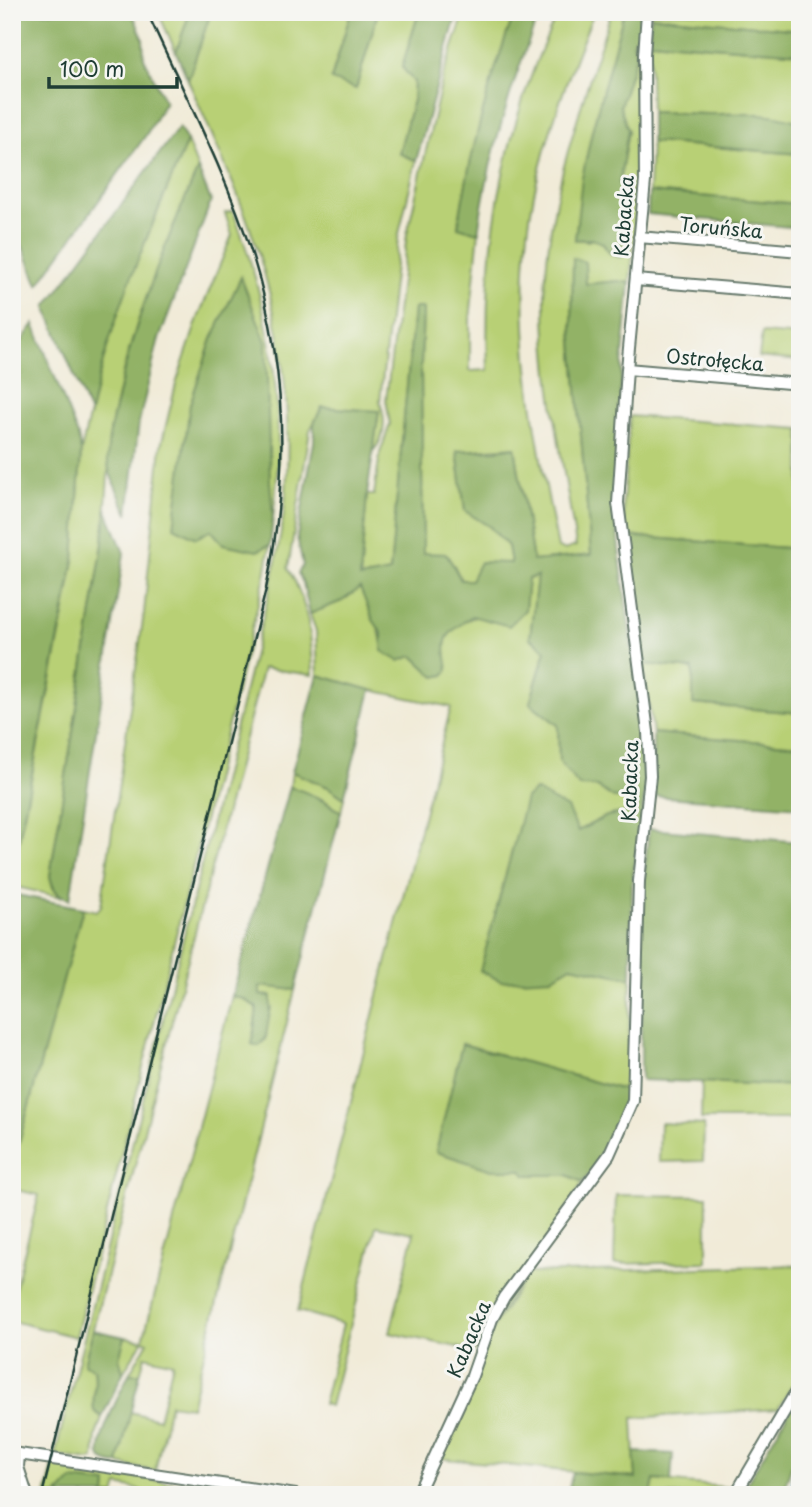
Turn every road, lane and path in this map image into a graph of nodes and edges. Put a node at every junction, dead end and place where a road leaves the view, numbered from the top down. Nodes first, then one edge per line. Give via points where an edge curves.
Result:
1 (647, 12) edge
2 (639, 237) junction
3 (800, 251) edge
4 (636, 280) junction
5 (800, 294) edge
6 (627, 369) junction
7 (800, 384) edge
8 (800, 1385) edge
9 (15, 1454) edge
10 (27, 1495) edge
11 (296, 1495) edge
12 (417, 1495) edge
13 (735, 1495) edge

1 - 2 street, Kabacka via 645,181
2 - 3 street, Toruńska
2 - 4 street, Kabacka
4 - 5 street
4 - 6 street, Kabacka
6 - 7 street, Ostrołęcka
6 - 12 street, Kabacka via 618,503 650,776 639,881 633,1101 609,1155 504,1297
8 - 13 street
9 - 10 street
9 - 11 street

